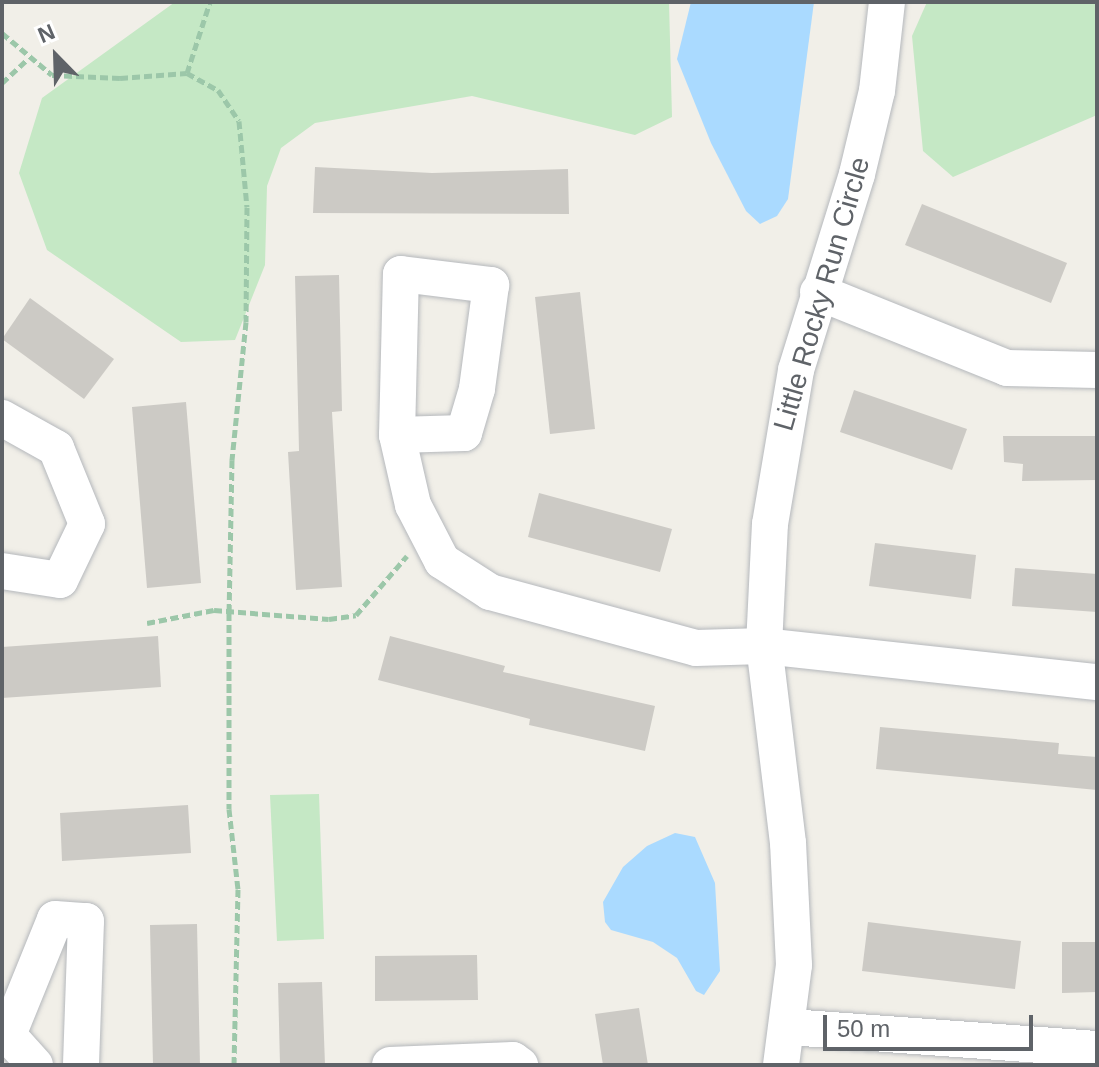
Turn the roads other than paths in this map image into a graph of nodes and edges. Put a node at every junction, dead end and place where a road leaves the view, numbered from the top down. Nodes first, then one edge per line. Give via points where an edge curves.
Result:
1 (887, 2) edge
2 (818, 292) junction
3 (1097, 370) edge
4 (2, 418) edge
5 (397, 435) junction
6 (2, 571) edge
7 (764, 646) junction
8 (1097, 682) edge
9 (789, 1027) junction
10 (1097, 1049) edge
11 (35, 1065) edge
12 (81, 1065) edge
13 (390, 1065) edge
14 (520, 1065) edge
15 (781, 1065) edge

1 - 2 street, Little Rocky Run Circle via 864,147
2 - 3 street via 1007,368
2 - 7 street, Little Rocky Run Circle via 781,444 770,524
4 - 6 street via 56,448 87,524 60,580
5 - 5 street via 401,274 491,285 477,389 464,433
5 - 7 street via 413,505 442,561 490,592 696,648
7 - 8 street
7 - 9 street, Little Rocky Run Circle via 788,843 794,965
9 - 10 street
9 - 15 street, Little Rocky Run Circle
11 - 12 street via 8,1035 55,919 86,921
13 - 14 street via 513,1060

